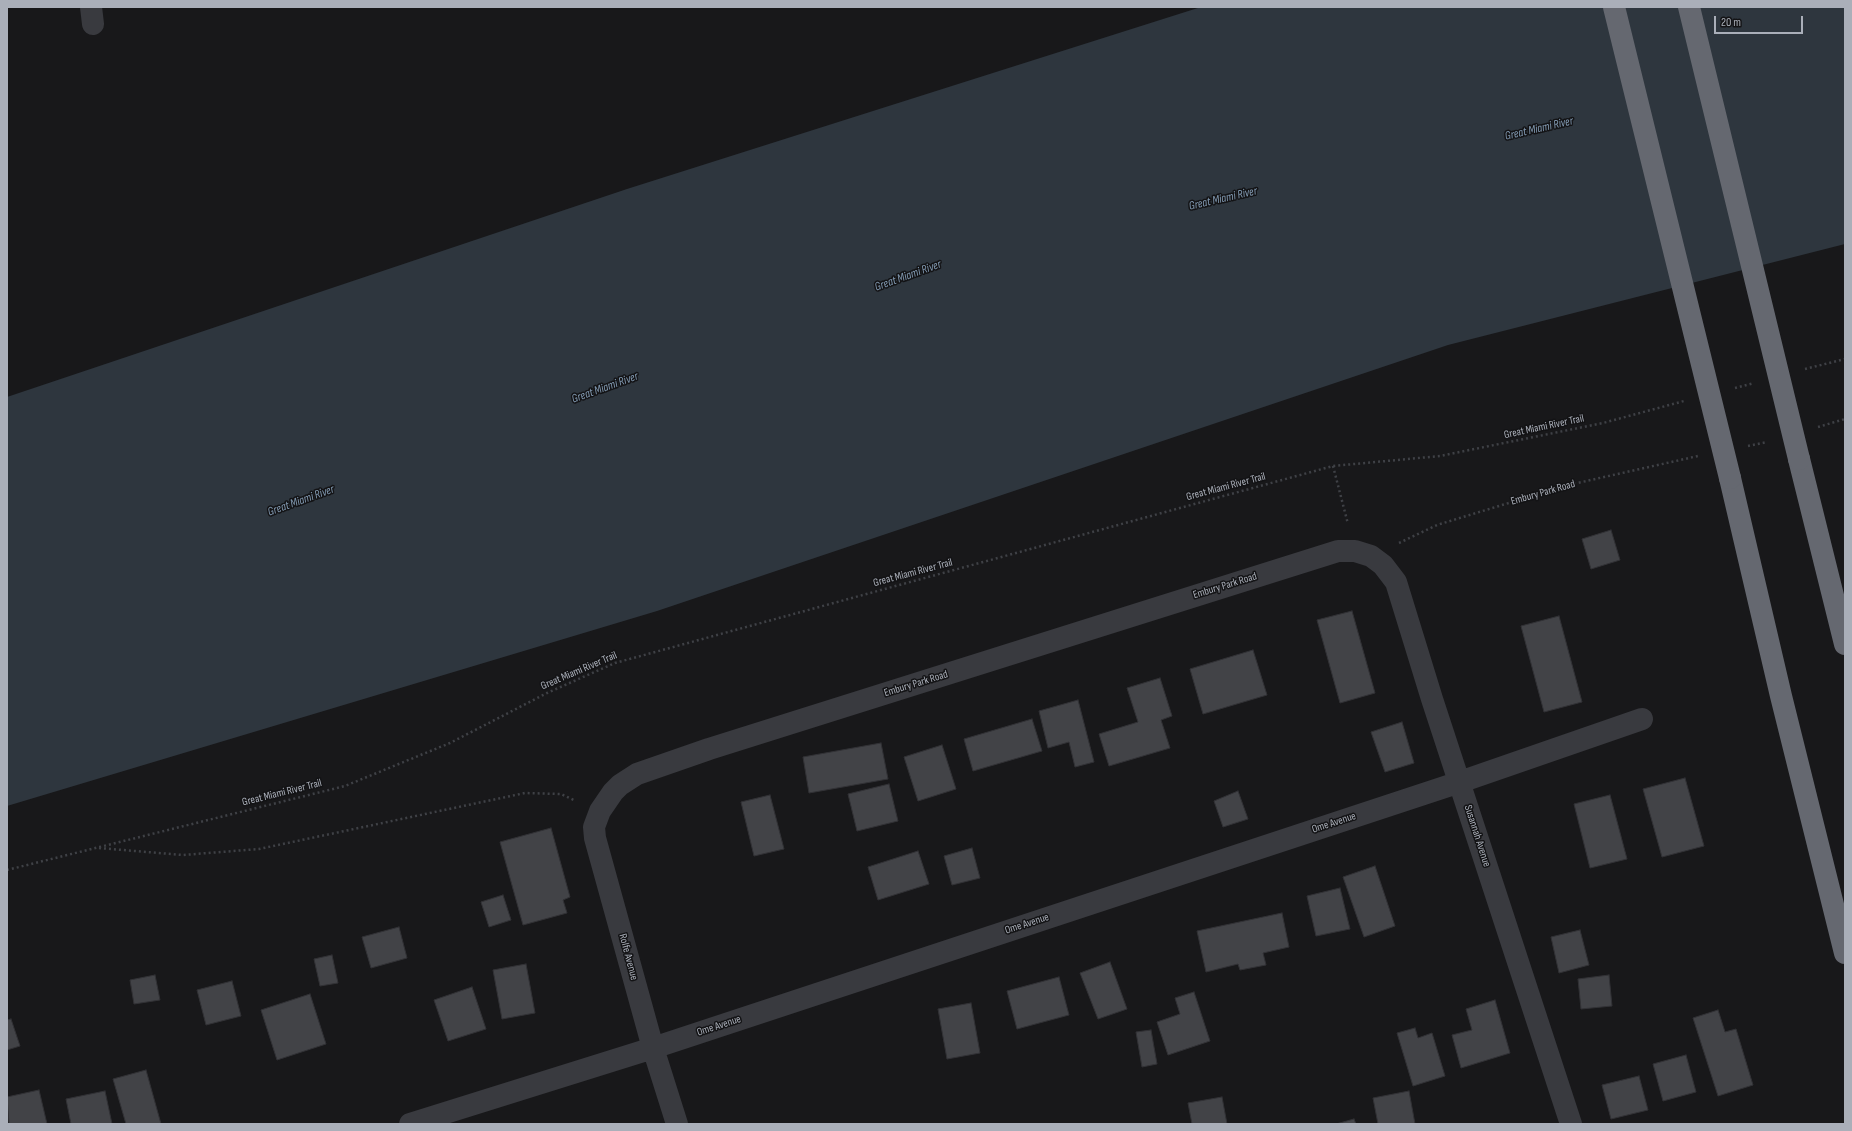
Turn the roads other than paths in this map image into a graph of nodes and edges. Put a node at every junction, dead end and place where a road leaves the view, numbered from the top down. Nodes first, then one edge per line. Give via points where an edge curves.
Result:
1 (1614, 7) edge
2 (1689, 7) edge
3 (1363, 554) joint
4 (1845, 644) edge
5 (1642, 719) dead end
6 (1460, 782) junction
7 (613, 792) joint
8 (1845, 953) edge
9 (653, 1048) junction
10 (410, 1124) edge
11 (677, 1124) edge
12 (1571, 1124) edge

1 - 8 highway, bridge
2 - 4 highway, bridge
3 - 6 street, Susannah Avenue via 1383,565 1396,582
3 - 7 street, Embury Park Road via 1338,551 709,749 636,774
5 - 6 street, Ome Avenue
6 - 9 street, Ome Avenue
6 - 12 street, Susannah Avenue
7 - 9 street, Rolfe Avenue via 600,811 594,827 595,838
9 - 10 street, Ome Avenue
9 - 11 street, Rolfe Avenue

